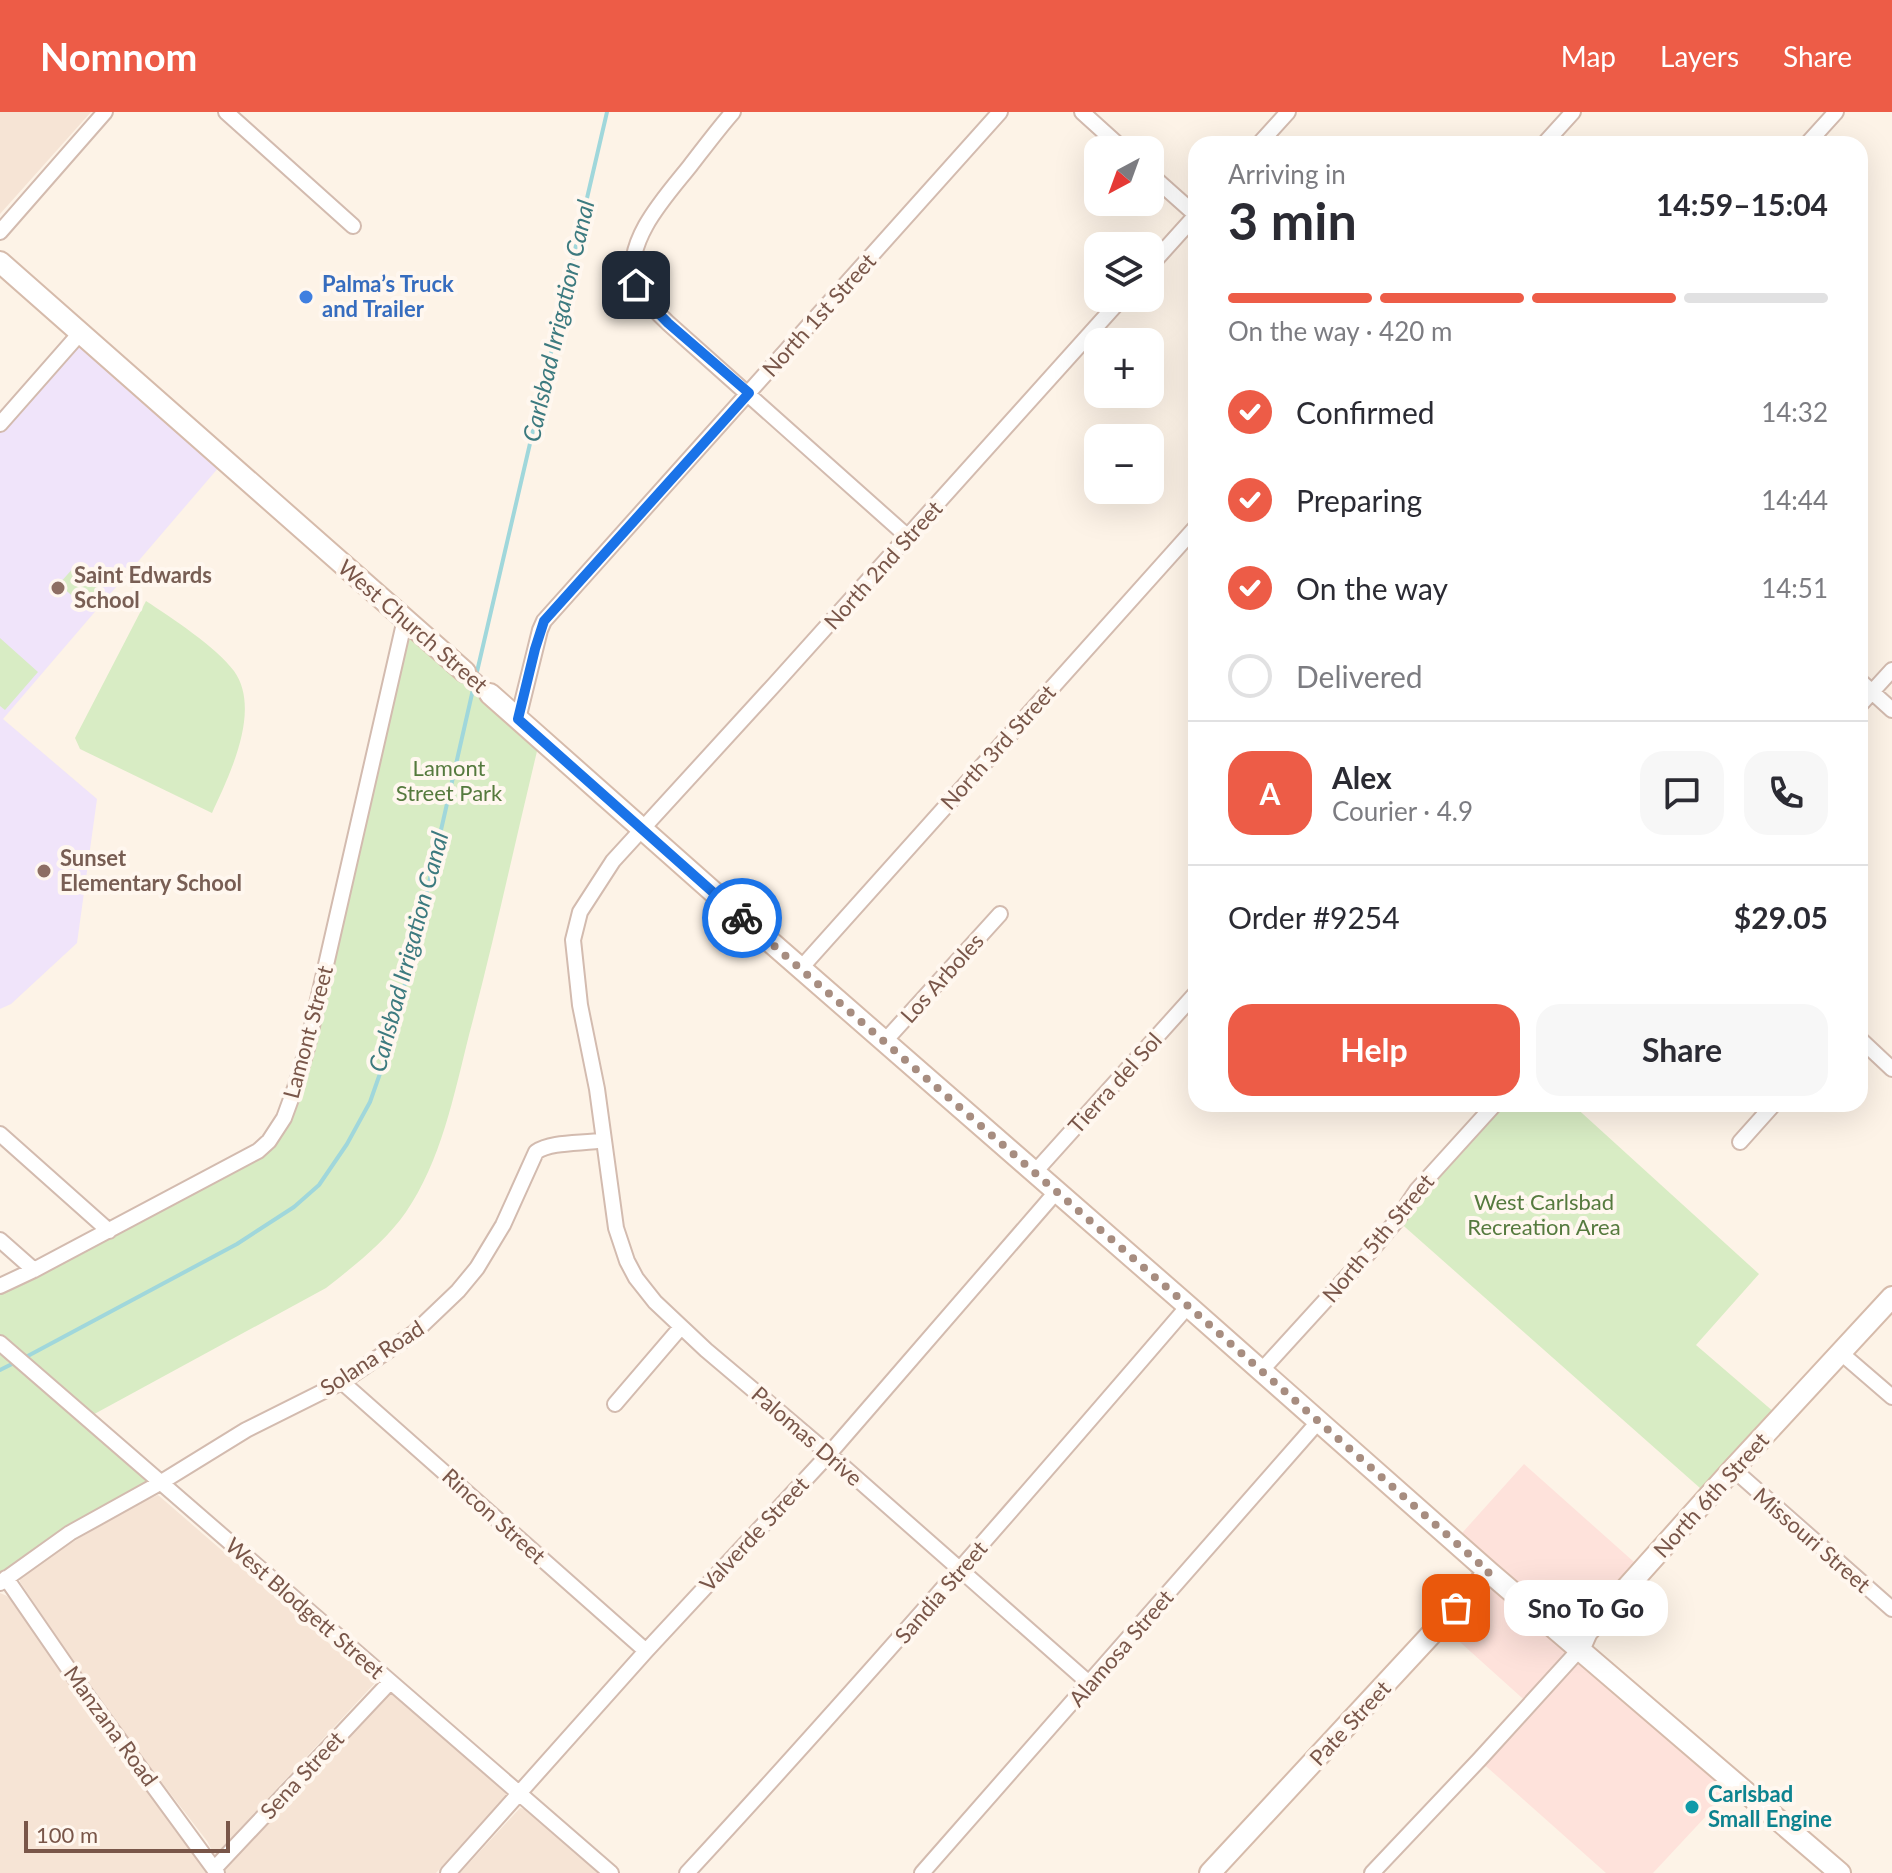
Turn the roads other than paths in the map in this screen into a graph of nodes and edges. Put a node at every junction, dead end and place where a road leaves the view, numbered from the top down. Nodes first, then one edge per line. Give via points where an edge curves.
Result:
1 (105, 112) edge
2 (226, 112) edge
3 (733, 112) edge
4 (1000, 112) edge
5 (1082, 112) edge
6 (1288, 112) edge
7 (1573, 112) edge
8 (1836, 112) edge
9 (1109, 136) edge
10 (1266, 136) edge
11 (1551, 136) edge
12 (1814, 136) edge
13 (1164, 186) edge
14 (1188, 208) edge
15 (1188, 224) edge
16 (353, 226) dead end
17 (0, 232) edge
18 (1164, 250) edge
19 (0, 262) edge
20 (1109, 312) edge
21 (81, 332) junction
22 (749, 393) junction
23 (0, 424) edge
24 (1188, 536) edge
25 (908, 537) junction
26 (405, 619) junction
27 (1892, 670) edge
28 (465, 672) joint
29 (1868, 688) edge
30 (1872, 692) junction
31 (490, 694) joint
32 (1868, 696) edge
33 (1892, 710) edge
34 (518, 719) junction
35 (642, 830) junction
36 (1000, 914) dead end
37 (801, 968) junction
38 (1188, 1002) edge
39 (884, 1042) junction
40 (1868, 1046) edge
41 (1892, 1069) edge
42 (1488, 1112) edge
43 (1767, 1112) edge
44 (0, 1134) edge
45 (604, 1140) junction
46 (1740, 1142) dead end
47 (1034, 1173) junction
48 (1056, 1192) junction
49 (109, 1231) junction
50 (0, 1240) edge
51 (34, 1270) junction
52 (0, 1286) edge
53 (1892, 1297) edge
54 (1188, 1306) junction
55 (681, 1327) junction
56 (5, 1347) edge
57 (1841, 1353) junction
58 (1261, 1371) junction
59 (342, 1382) junction
60 (1892, 1397) edge
61 (615, 1404) dead end
62 (1318, 1422) junction
63 (829, 1454) junction
64 (1733, 1469) junction
65 (160, 1483) junction
66 (961, 1570) junction
67 (1489, 1572) junction
68 (3, 1580) edge
69 (1892, 1609) edge
70 (1579, 1650) junction
71 (646, 1651) junction
72 (390, 1682) junction
73 (1090, 1684) junction
74 (520, 1794) junction
75 (215, 1871) edge
76 (448, 1873) edge
77 (611, 1873) edge
78 (687, 1873) edge
79 (922, 1873) edge
80 (1210, 1873) edge
81 (1372, 1873) edge
82 (1840, 1873) edge

1 - 17 street
2 - 16 street
3 - 22 street via 644,230 633,276 654,310
4 - 22 street, North 1st Street
5 - 9 street
6 - 10 street
7 - 11 street
8 - 12 street
13 - 14 street
15 - 18 street
19 - 21 street, West Church Street
20 - 25 street, North 2nd Street
21 - 23 street
21 - 26 street, West Church Street
22 - 25 street
22 - 34 street, North 1st Street via 544,621
24 - 37 street, North 3rd Street
25 - 35 street, North 2nd Street
26 - 28 street, West Church Street
26 - 49 street, Lamont Street via 314,1020 284,1118 258,1151
27 - 30 street
28 - 31 street, West Church Street
29 - 30 street
30 - 32 street
30 - 33 street
31 - 34 street, West Church Street
34 - 35 street, West Church Street
35 - 37 street, West Church Street
35 - 45 street via 584,903 574,930 580,1005
36 - 39 street, Los Arboles
37 - 39 street, West Church Street
38 - 47 street, Tierra del Sol
39 - 47 street, West Church Street
40 - 41 street
42 - 58 street, North 5th Street
43 - 46 street
44 - 49 street
45 - 55 street, Palomas Drive via 616,1228 627,1261 655,1302
45 - 59 street, Solana Road via 536,1152 493,1243 458,1291 414,1333
47 - 48 street, West Church Street
48 - 54 street, West Church Street
48 - 63 street, Valverde Street
49 - 51 street, Lamont Street
50 - 51 street
51 - 52 street, Lamont Street
53 - 57 street, North 6th Street
54 - 58 street, West Church Street
54 - 66 street, Sandia Street
55 - 61 street
55 - 63 street, Palomas Drive
56 - 65 street, West Blodgett Street
57 - 60 street
57 - 64 street, North 6th Street
58 - 62 street, West Church Street
59 - 65 street, Solana Road via 246,1430
59 - 71 street, Rincon Street
62 - 67 street, West Church Street
62 - 73 street, Alamosa Street
63 - 66 street, Palomas Drive
63 - 71 street, Valverde Street
64 - 69 street, Missouri Street
64 - 70 street, North 6th Street via 1587,1632
65 - 68 street, Solana Road via 70,1533
65 - 72 street, West Blodgett Street
66 - 73 street, Palomas Drive
66 - 78 street, Sandia Street
67 - 70 street, West Church Street
67 - 80 street, Pate Street
68 - 75 street, Manzana Road
70 - 81 street, North 6th Street
70 - 82 street, West Church Street
71 - 74 street, Valverde Street
72 - 74 street, West Blodgett Street
72 - 75 street, Sena Street
73 - 79 street, Alamosa Street
74 - 76 street, Valverde Street
74 - 77 street, West Blodgett Street

